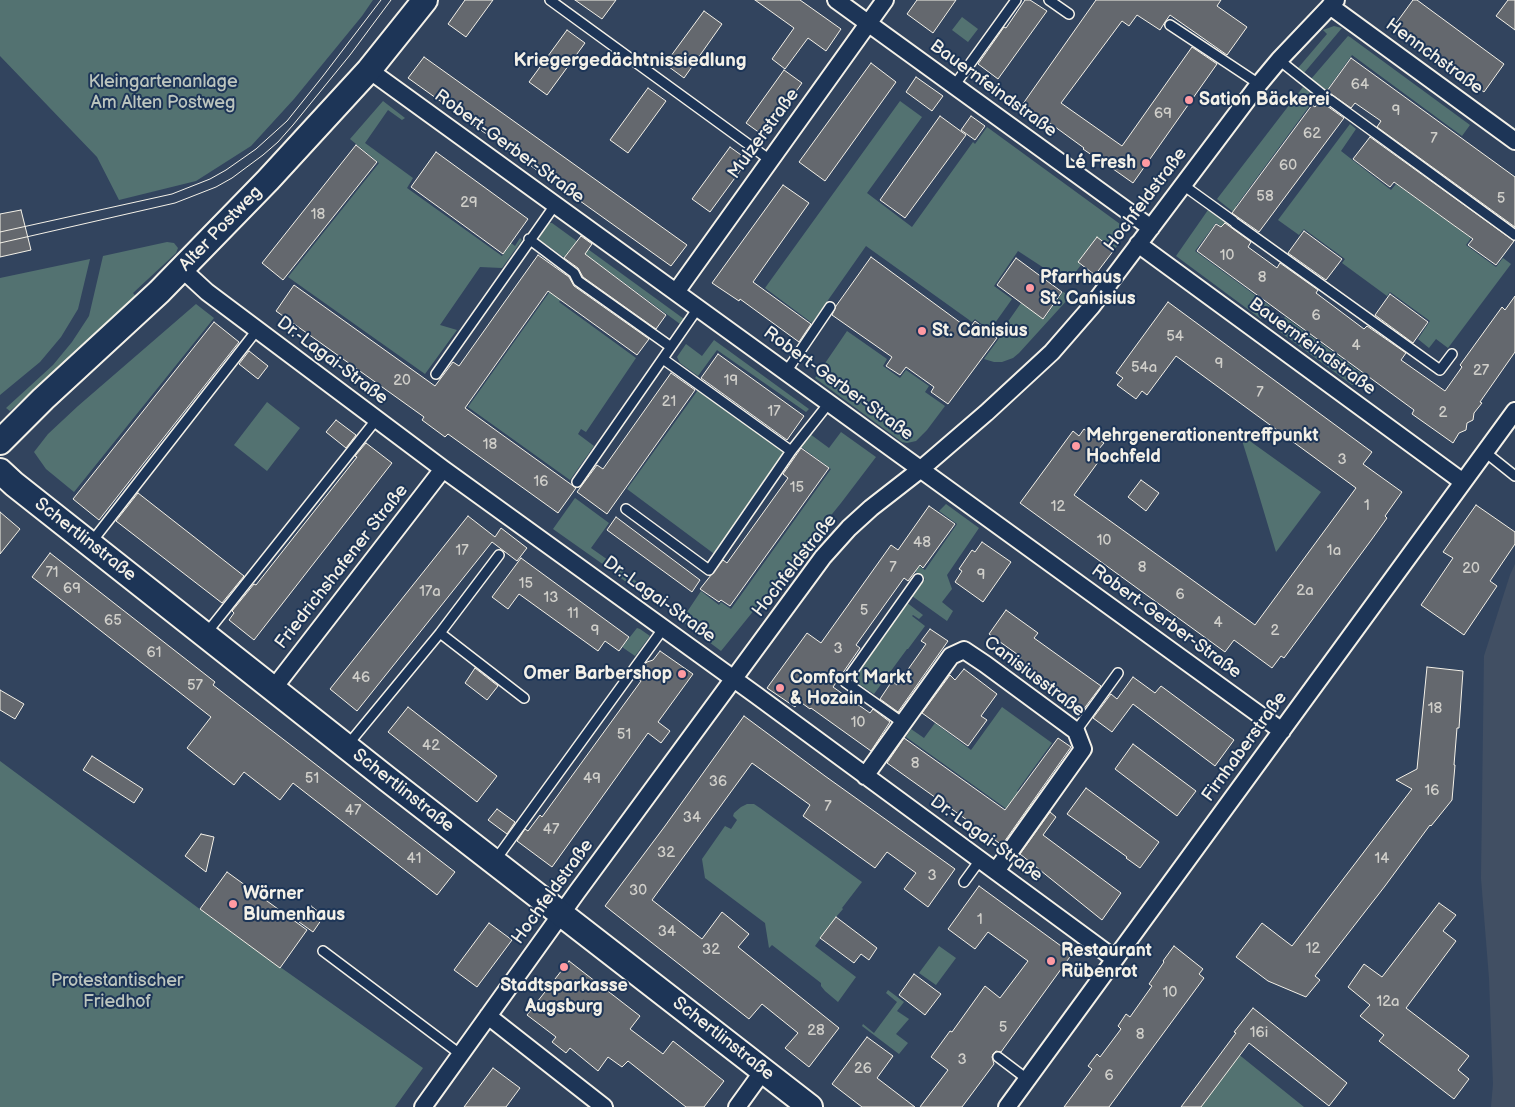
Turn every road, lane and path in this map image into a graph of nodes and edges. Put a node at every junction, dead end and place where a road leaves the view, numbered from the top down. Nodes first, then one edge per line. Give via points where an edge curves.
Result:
1 (425, 0) edge
2 (550, 0) edge
3 (836, 0) edge
4 (885, 0) edge
5 (1016, 0) edge
6 (1050, 0) edge
7 (1333, 3) edge
8 (1070, 14) dead end
9 (868, 24) junction
10 (1170, 25) dead end
11 (1279, 60) junction
12 (369, 70) junction
13 (1259, 84) junction
14 (954, 86) junction
15 (1515, 141) edge
16 (770, 160) junction
17 (1183, 185) junction
18 (555, 205) junction
19 (1151, 228) junction
20 (1515, 234) edge
21 (529, 239) junction
22 (1138, 244) junction
23 (182, 269) junction
24 (676, 292) junction
25 (830, 307) dead end
26 (698, 308) junction
27 (257, 330) junction
28 (671, 347) junction
29 (1452, 354) dead end
30 (663, 359) junction
31 (786, 372) junction
32 (436, 374) dead end
33 (829, 403) junction
34 (1515, 411) edge
35 (376, 420) junction
36 (0, 442) edge
37 (791, 451) junction
38 (1484, 452) junction
39 (443, 469) junction
40 (921, 469) junction
41 (0, 471) edge
42 (1515, 476) edge
43 (577, 482) dead end
44 (1463, 482) junction
45 (626, 509) dead end
46 (90, 544) junction
47 (499, 555) dead end
48 (918, 579) dead end
49 (663, 629) junction
50 (440, 633) junction
51 (204, 635) junction
52 (1118, 673) dead end
53 (733, 679) junction
54 (273, 689) junction
55 (524, 698) dead end
56 (903, 723) junction
57 (1076, 731) junction
58 (1282, 731) junction
59 (346, 747) junction
60 (865, 776) junction
61 (980, 860) junction
62 (494, 862) junction
63 (996, 871) junction
64 (964, 882) dead end
65 (560, 915) junction
66 (323, 951) dead end
67 (1115, 959) junction
68 (488, 1016) junction
69 (460, 1054) junction
70 (998, 1057) dead end
71 (763, 1070) junction
72 (1027, 1079) junction
73 (423, 1107) edge
74 (604, 1107) edge
75 (737, 1107) edge
76 (810, 1107) edge
77 (1007, 1107) edge

1 - 12 street, Alter Postweg
2 - 16 lane
3 - 9 street, Bauernfeindstraße
4 - 9 street, Mulzerstraße
5 - 14 lane
6 - 8 lane
7 - 11 street, Hochfeldstraße
7 - 15 street, Hennchstraße
9 - 14 street, Bauernfeindstraße
9 - 16 street, Mulzerstraße
10 - 13 lane
11 - 13 street, Hochfeldstraße
11 - 20 lane via 1329,100
12 - 18 street, Robert-Gerber-Straße
12 - 23 street, Alter Postweg via 296,152
13 - 17 street, Hochfeldstraße
14 - 19 street, Bauernfeindstraße
16 - 24 street, Mulzerstraße
17 - 19 street, Hochfeldstraße
17 - 29 lane via 1440,370
18 - 21 lane
18 - 24 street, Robert-Gerber-Straße
19 - 22 street, Hochfeldstraße
21 - 28 lane via 574,273 578,281
21 - 32 lane
22 - 40 street, Hochfeldstraße via 1092,306 1052,352
22 - 44 street, Bauernfeindstraße
23 - 27 street, Dr.-Lagai-Straße
23 - 36 street, Alter Postweg
24 - 26 street, Robert-Gerber-Straße
25 - 31 lane
26 - 28 lane
26 - 31 street, Robert-Gerber-Straße
27 - 35 street, Dr.-Lagai-Straße
27 - 46 lane
28 - 30 lane
30 - 37 lane
30 - 43 lane
31 - 33 street, Robert-Gerber-Straße
33 - 37 lane
33 - 40 street, Robert-Gerber-Straße
34 - 38 street, Firnhaberstraße
35 - 39 street, Dr.-Lagai-Straße
35 - 51 lane
37 - 45 lane via 709,570
38 - 42 lane
38 - 44 street, Firnhaberstraße
39 - 49 street, Dr.-Lagai-Straße
39 - 54 street, Friedrichshafener Straße
40 - 53 street, Hochfeldstraße via 871,508 823,557
40 - 58 street, Robert-Gerber-Straße
41 - 46 street, Schertlinstraße
44 - 58 street, Firnhaberstraße
46 - 51 street, Schertlinstraße
47 - 50 lane
48 - 56 lane via 845,682
49 - 53 street, Dr.-Lagai-Straße
49 - 62 lane
50 - 55 lane
50 - 59 lane
51 - 54 street, Schertlinstraße
52 - 57 lane
53 - 60 street, Dr.-Lagai-Straße
53 - 65 street, Hochfeldstraße
54 - 59 street, Schertlinstraße
56 - 57 street, Canisiusstraße via 951,656 964,650
56 - 60 street, Canisiusstraße
57 - 63 street, Canisiusstraße via 1083,749
58 - 67 street, Firnhaberstraße
59 - 62 street, Schertlinstraße
60 - 61 street, Dr.-Lagai-Straße
61 - 63 street, Dr.-Lagai-Straße
61 - 64 lane
62 - 65 street, Schertlinstraße
63 - 67 street, Dr.-Lagai-Straße
65 - 68 street, Hochfeldstraße
65 - 71 street, Schertlinstraße
66 - 69 lane
67 - 72 street, Firnhaberstraße
68 - 69 street, Hochfeldstraße
68 - 74 street
69 - 73 street, Hochfeldstraße
70 - 72 lane
71 - 75 street
71 - 76 street, Schertlinstraße
72 - 77 street, Firnhaberstraße

